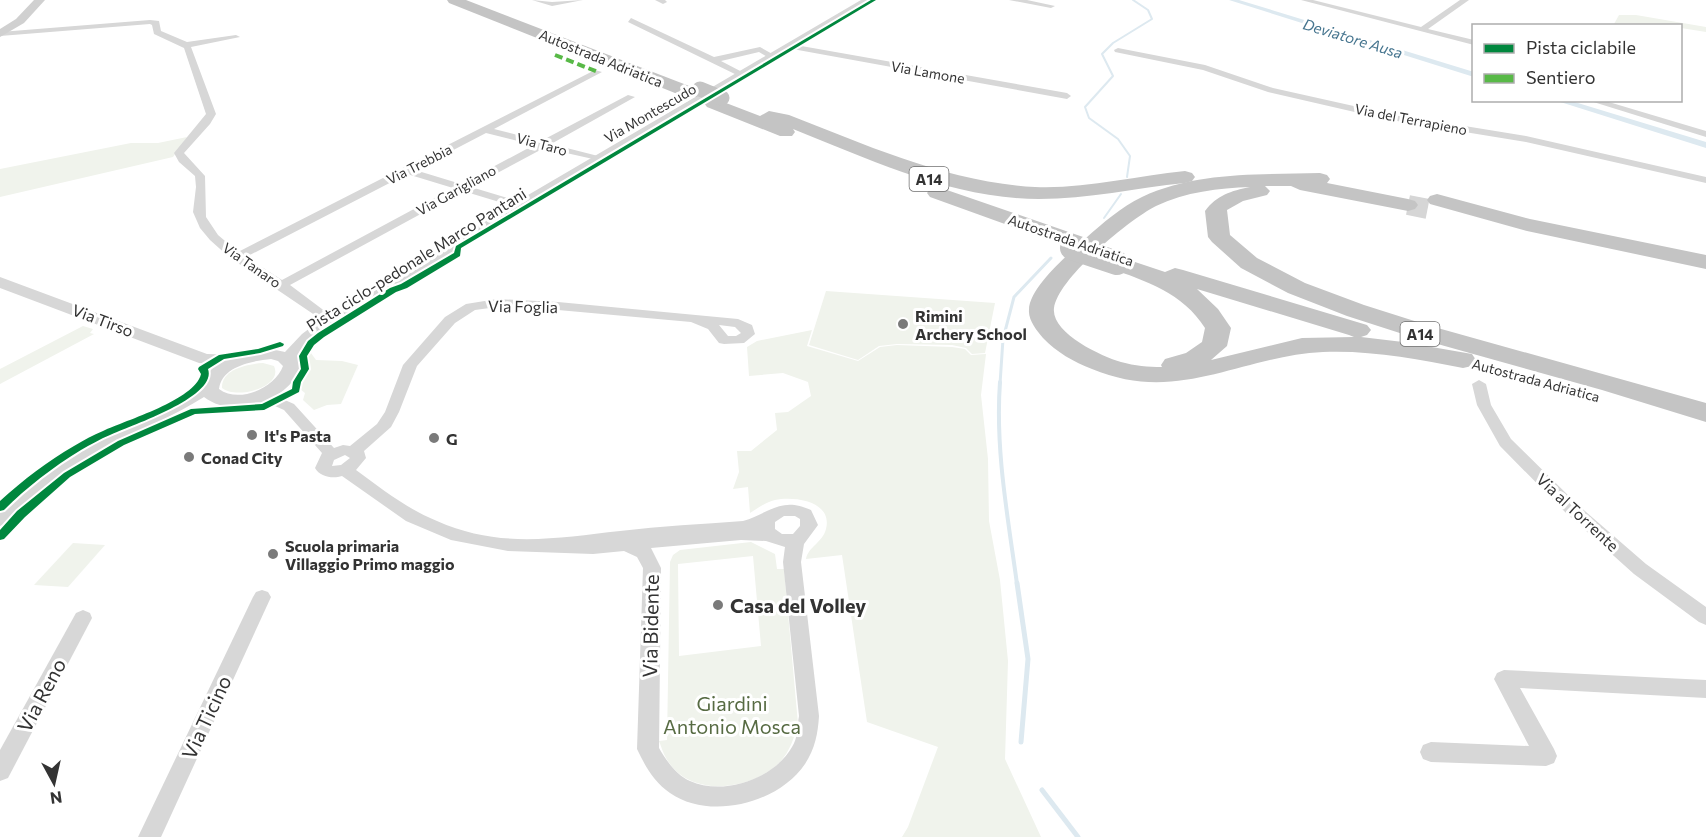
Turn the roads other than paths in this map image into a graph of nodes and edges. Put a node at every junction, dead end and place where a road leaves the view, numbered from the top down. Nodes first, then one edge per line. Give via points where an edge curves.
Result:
1 (40, 0) edge
2 (454, 0) edge
3 (475, 0) edge
4 (536, 0) edge
5 (579, 0) edge
6 (868, 0) edge
7 (1013, 0) edge
8 (1305, 0) edge
9 (1465, 0) edge
10 (1051, 6) dead end
11 (631, 20) dead end
12 (1422, 30) junction
13 (0, 34) edge
14 (236, 37) dead end
15 (1472, 43) edge
16 (186, 45) junction
17 (790, 46) junction
18 (1118, 50) dead end
19 (772, 56) junction
20 (714, 60) junction
21 (598, 72) dead end
22 (742, 74) junction
23 (695, 91) junction
24 (1067, 96) dead end
25 (631, 97) dead end
26 (717, 100) junction
27 (1598, 102) edge
28 (769, 116) junction
29 (486, 130) junction
30 (1706, 134) edge
31 (541, 144) junction
32 (597, 159) junction
33 (407, 171) junction
34 (1320, 179) junction
35 (1706, 180) edge
36 (462, 188) junction
37 (1361, 196) junction
38 (520, 205) junction
39 (1435, 205) tunnel mouth
40 (1532, 226) junction
41 (1082, 243) junction
42 (1706, 244) edge
43 (239, 256) junction
44 (1124, 257) junction
45 (1706, 262) edge
46 (1706, 277) edge
47 (0, 282) edge
48 (281, 285) junction
49 (348, 308) junction
50 (325, 318) junction
51 (693, 318) dead end
52 (280, 357) junction
53 (1463, 360) junction
54 (212, 379) junction
55 (286, 380) junction
56 (1479, 384) dead end
57 (262, 395) junction
58 (289, 407) junction
59 (1706, 414) edge
60 (1706, 427) edge
61 (354, 451) junction
62 (331, 454) junction
63 (344, 470) junction
64 (0, 518) edge
65 (768, 527) junction
66 (799, 538) junction
67 (568, 545) junction
68 (627, 545) junction
69 (262, 597) dead end
70 (1706, 617) edge
71 (83, 618) dead end
72 (1706, 689) edge
73 (1431, 752) dead end
74 (0, 771) edge
75 (149, 837) edge

1 - 13 main road via 20,21
2 - 23 highway, Autostrada Adriatica / A14
3 - 23 highway, Autostrada Adriatica / A14
4 - 5 street via 552,4
6 - 17 street, Via Montescudo
7 - 10 street
8 - 12 street
9 - 12 street
11 - 20 street
12 - 15 street
13 - 16 street via 150,22 156,23 157,32
14 - 16 street
16 - 43 street, Via Tanaro via 193,53 211,114 179,153 199,173 202,190 197,206 201,217 222,245
17 - 19 street, Via Montescudo
17 - 24 street, Via Lamone
18 - 35 street, Via del Terrapieno via 1205,68 1271,90 1385,116 1526,140
19 - 20 street via 760,49
19 - 22 street, Via Montescudo
20 - 22 street
21 - 29 street, Via Trebbia
22 - 32 street, Via Montescudo
23 - 26 highway, Autostrada Adriatica / A14
25 - 31 street, Via Garigliano
26 - 28 highway, Autostrada Adriatica / A14
26 - 41 highway, Autostrada Adriatica / A14 via 944,200
27 - 30 street
28 - 34 highway via 927,174 998,190 1071,192 1192,176
28 - 41 highway, Autostrada Adriatica / A14
29 - 31 street, Via Taro
29 - 33 street, Via Trebbia
31 - 32 street, Via Taro
31 - 36 street, Via Garigliano
32 - 38 street, Via Montescudo
33 - 36 street
33 - 43 street, Via Trebbia
34 - 37 highway via 1410,200
34 - 53 highway via 1202,185 1143,205 1054,281 1041,311 1046,324 1063,343 1085,357 1117,369 1163,376 1205,371 1282,349 1332,344 1382,345
36 - 38 street
36 - 48 street, Via Garigliano
37 - 44 highway via 1276,183 1223,186 1184,195 1148,216 1093,266 1059,307 1064,328 1074,340 1107,360 1126,366 1152,367 1195,359 1214,346 1218,328 1209,312 1192,296
37 - 59 highway via 1306,190 1246,194 1230,199 1214,217 1222,241 1236,254 1286,284 1324,300
38 - 49 street, Via Montescudo
39 - 40 highway
40 - 42 highway
40 - 45 highway
40 - 46 highway
41 - 44 highway, bridge
43 - 48 street, Via Tanaro
44 - 53 highway, Autostrada Adriatica / A14 via 1260,303
44 - 59 highway, Autostrada Adriatica / A14 via 1280,294
47 - 54 street, Via Tirso
48 - 50 street, Via Tanaro
49 - 50 street, Via Montescudo
49 - 52 street, Via Montescudo
50 - 52 street, Via Montescudo
51 - 61 street, Via Foglia via 558,306 497,303 471,307 450,320 410,365 383,427
52 - 54 street via 240,360
52 - 55 street via 293,365
53 - 60 highway, Autostrada Adriatica / A14
54 - 57 street via 238,400
54 - 64 street via 165,413 73,460
55 - 57 street
55 - 58 street
56 - 70 street, Via al Torrente via 1484,405 1505,442 1640,569
57 - 58 street, Via Bidente
58 - 62 street, Via Bidente
61 - 62 street
61 - 63 street via 357,462
62 - 63 street, Via Bidente via 323,468 329,472
63 - 67 street, Via Bidente via 411,517 447,534 518,547
65 - 66 street, Via Bidente via 785,541
65 - 66 street, Via Bidente via 771,515 792,509 804,514 810,524
65 - 67 street, Via Bidente via 620,537
65 - 68 street, Via Bidente via 741,534
66 - 68 street, Via Bidente via 792,562 808,716 806,740 789,766 766,785 736,795 706,796 687,791 656,766 648,750 652,568 643,549
67 - 68 street, Via Bidente
69 - 75 street, Via Ticino
71 - 74 street, Via Reno
72 - 73 street via 1504,679 1546,756

